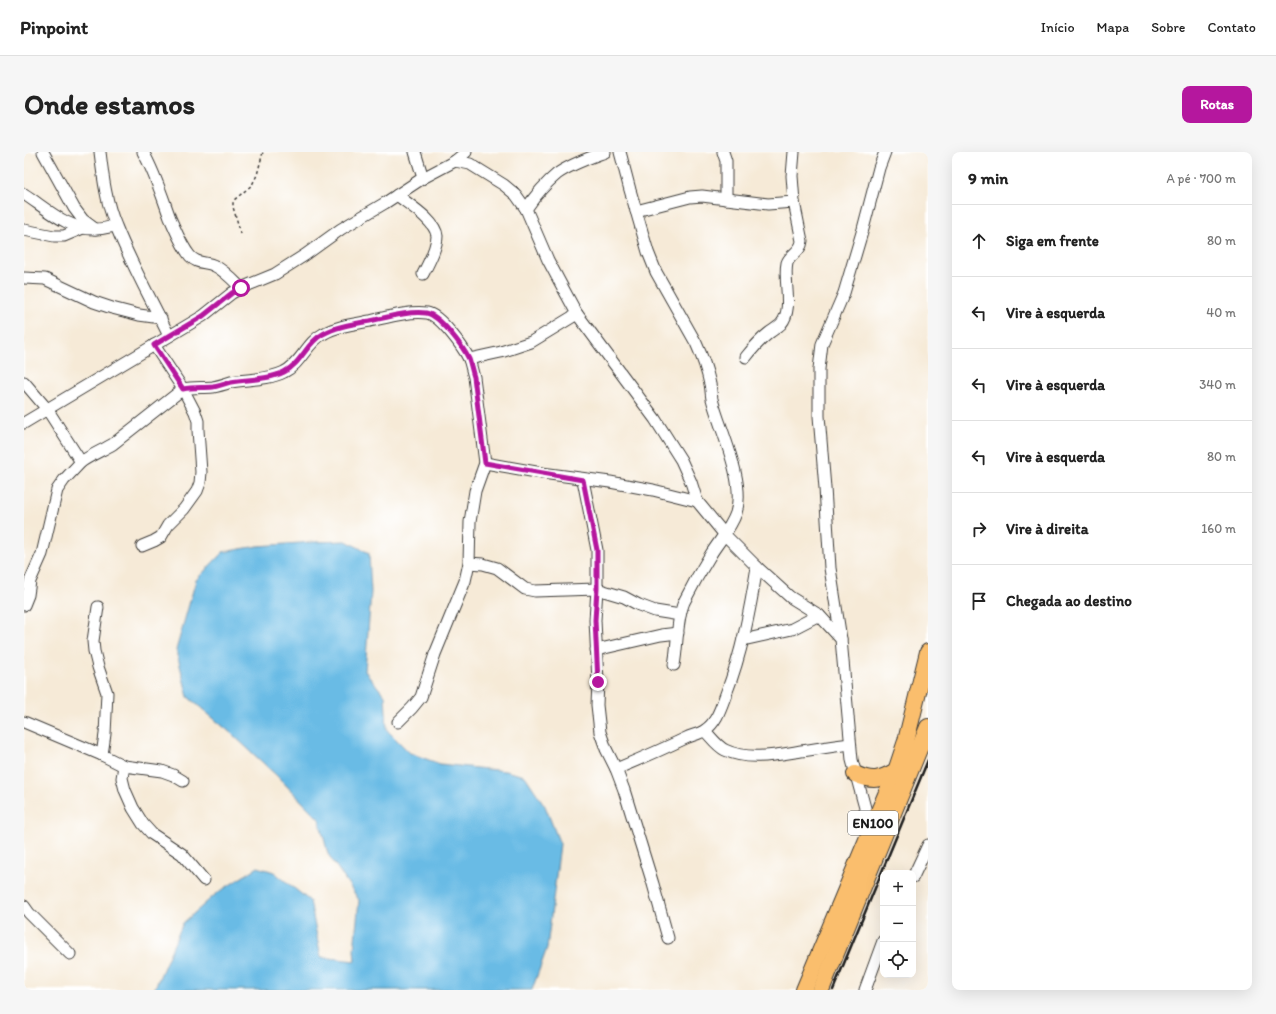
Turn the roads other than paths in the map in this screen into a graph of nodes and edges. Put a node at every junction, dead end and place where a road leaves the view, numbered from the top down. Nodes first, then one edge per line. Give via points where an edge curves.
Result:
1 (43, 152) edge
2 (100, 152) edge
3 (143, 152) edge
4 (415, 152) edge
5 (466, 152) edge
6 (605, 152) edge
7 (620, 152) edge
8 (723, 152) edge
9 (794, 152) edge
10 (885, 152) edge
11 (455, 161) junction
12 (423, 178) junction
13 (24, 194) edge
14 (397, 195) junction
15 (726, 199) junction
16 (794, 202) junction
17 (526, 209) junction
18 (636, 211) junction
19 (115, 226) junction
20 (83, 228) junction
21 (96, 229) junction
22 (24, 230) edge
23 (423, 274) dead end
24 (24, 278) edge
25 (241, 288) junction
26 (577, 314) junction
27 (161, 318) junction
28 (169, 336) junction
29 (154, 345) junction
30 (746, 357) dead end
31 (468, 359) junction
32 (24, 382) edge
33 (183, 389) junction
34 (47, 409) junction
35 (24, 423) edge
36 (81, 462) junction
37 (485, 463) junction
38 (583, 480) junction
39 (697, 501) junction
40 (724, 535) junction
41 (142, 546) dead end
42 (469, 563) junction
43 (757, 567) junction
44 (597, 589) junction
45 (24, 605) edge
46 (98, 607) dead end
47 (680, 615) junction
48 (819, 615) junction
49 (678, 633) junction
50 (841, 639) junction
51 (744, 640) junction
52 (596, 650) junction
53 (928, 652) edge
54 (674, 665) dead end
55 (24, 722) edge
56 (398, 722) dead end
57 (928, 728) edge
58 (705, 731) junction
59 (850, 744) junction
60 (102, 755) junction
61 (124, 766) junction
62 (616, 769) junction
63 (896, 771) junction
64 (855, 774) junction
65 (183, 781) dead end
66 (871, 830) junction
67 (928, 845) edge
68 (916, 871) edge
69 (204, 880) dead end
70 (24, 906) edge
71 (668, 938) dead end
72 (883, 942) edge
73 (70, 954) dead end
74 (804, 990) edge
75 (821, 990) edge
76 (865, 990) edge

1 - 21 street via 74,208 83,220
2 - 19 street
3 - 25 street via 177,234 191,257 200,263 213,264
4 - 12 street
5 - 11 street
6 - 17 street via 557,174
7 - 18 street
8 - 15 street via 726,161
9 - 16 street
10 - 50 street via 849,278 822,344 818,369 830,568
11 - 12 street
11 - 17 street via 470,164 504,185 516,195
12 - 14 street
13 - 20 street via 60,218
14 - 23 street via 431,222 435,229 437,237 432,256
14 - 25 street via 275,274
15 - 16 street via 768,204
15 - 18 street via 690,197
16 - 30 street via 802,241 801,246 788,261 788,301 785,317 781,324 768,333
17 - 26 street via 548,260
18 - 40 street via 656,272 701,354 712,399 726,439 738,493 736,513
19 - 21 street
19 - 27 street
20 - 21 street
20 - 22 street via 64,236
24 - 27 street via 46,279 94,302 139,315
25 - 28 street via 203,316
26 - 31 street via 531,342
26 - 39 street via 655,418 681,460
27 - 28 street
28 - 29 street
29 - 33 street
29 - 34 street
31 - 33 street via 440,321 428,313 411,313 338,328 322,334 292,368 284,372 214,387
31 - 37 street via 474,377
32 - 34 street
33 - 36 street via 113,444
33 - 41 street via 198,421 200,483 184,509 161,536
34 - 35 street
34 - 36 street
36 - 45 street via 57,490 42,554 30,581
37 - 38 street
37 - 42 street via 475,492 470,522
38 - 39 street via 610,482
38 - 44 street via 597,550
39 - 40 street
40 - 43 street
40 - 47 street via 699,575
42 - 44 street via 497,568 525,589
42 - 56 street via 465,582 435,654 421,697
43 - 48 street via 790,597
43 - 51 street
44 - 47 street via 624,597 655,611
44 - 52 street
46 - 60 street via 94,651 107,693
47 - 49 street
48 - 50 street
48 - 51 street via 792,629
49 - 52 street
49 - 54 street
50 - 59 street
51 - 58 street via 717,717
52 - 62 street via 600,732
53 - 63 highway, EN100
55 - 60 street
57 - 75 highway, EN100
58 - 59 street via 724,750 748,756 772,756
58 - 62 street
59 - 64 street
60 - 61 street
61 - 65 street via 162,771
61 - 69 street via 122,778 125,790 143,824 152,834 182,854
62 - 71 street via 634,820
63 - 64 highway via 877,780
63 - 66 highway, EN100
64 - 66 street
66 - 74 highway, EN100
67 - 68 street
70 - 73 street
72 - 76 street

